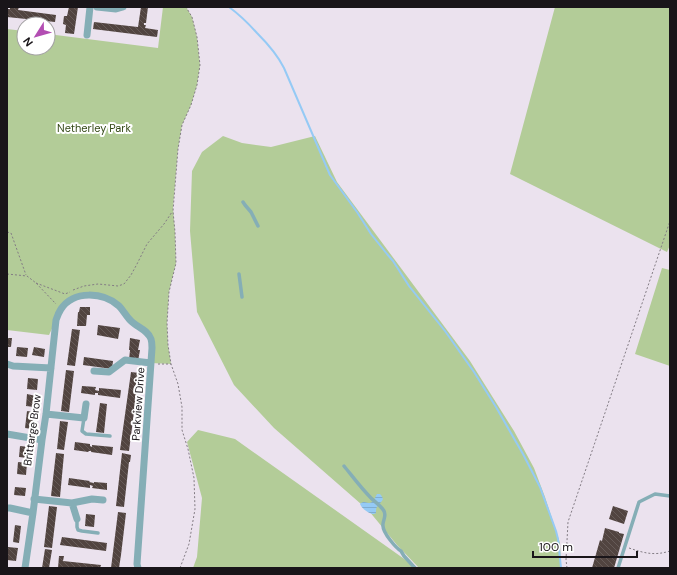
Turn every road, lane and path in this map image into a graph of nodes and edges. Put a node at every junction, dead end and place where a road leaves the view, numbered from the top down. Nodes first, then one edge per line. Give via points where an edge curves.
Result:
1 (90, 7) edge
2 (97, 7) edge
3 (186, 7) edge
4 (123, 10) edge
5 (87, 35) dead end
6 (243, 202) dead end
7 (173, 211) junction
8 (670, 221) edge
9 (258, 226) dead end
10 (7, 232) edge
11 (7, 274) edge
12 (239, 274) dead end
13 (26, 276) junction
14 (36, 283) junction
15 (242, 297) dead end
16 (61, 309) junction
17 (151, 363) junction
18 (7, 364) edge
19 (171, 364) junction
20 (51, 368) junction
21 (94, 372) dead end
22 (86, 404) dead end
23 (46, 414) junction
24 (84, 418) junction
25 (7, 434) edge
26 (110, 436) dead end
27 (42, 440) junction
28 (344, 466) dead end
29 (670, 496) edge
30 (34, 499) junction
31 (103, 500) dead end
32 (72, 503) junction
33 (7, 508) edge
34 (33, 513) junction
35 (77, 519) joint
36 (98, 533) dead end
37 (625, 547) junction
38 (670, 551) edge
39 (26, 568) edge
40 (138, 568) edge
41 (180, 568) edge
42 (415, 568) edge
43 (567, 568) edge
44 (618, 568) edge

1 - 5 street
2 - 4 street
3 - 7 path via 192,16 200,64 195,92 182,125
6 - 9 lane
7 - 14 path via 147,244 124,284 84,286 65,294
7 - 19 path via 176,263 169,292 167,323
8 - 43 path via 568,522
10 - 13 path via 11,233
11 - 13 path
12 - 15 lane
13 - 14 path
14 - 16 path
16 - 17 street, Parkview Drive via 71,300 87,295 98,295 110,300 151,338
16 - 20 street, Brittarge Brow via 56,320
17 - 19 path
17 - 21 street via 125,360 108,372
17 - 40 street, Parkview Drive
18 - 20 street
19 - 41 path via 178,384 182,430 194,478 195,509 189,544
20 - 23 street, Brittarge Brow
22 - 24 street
23 - 24 street
23 - 27 street, Brittarge Brow
24 - 26 lane via 82,431 86,434
25 - 27 street
27 - 30 street, Brittarge Brow
28 - 42 lane via 383,509 384,531
29 - 37 lane via 655,494 639,502
30 - 32 street
30 - 34 street, Brittarge Brow
31 - 32 street via 92,499
32 - 35 street
33 - 34 street
34 - 39 street, Brittarge Brow
35 - 36 lane via 78,530
37 - 38 path via 652,554
37 - 44 lane

